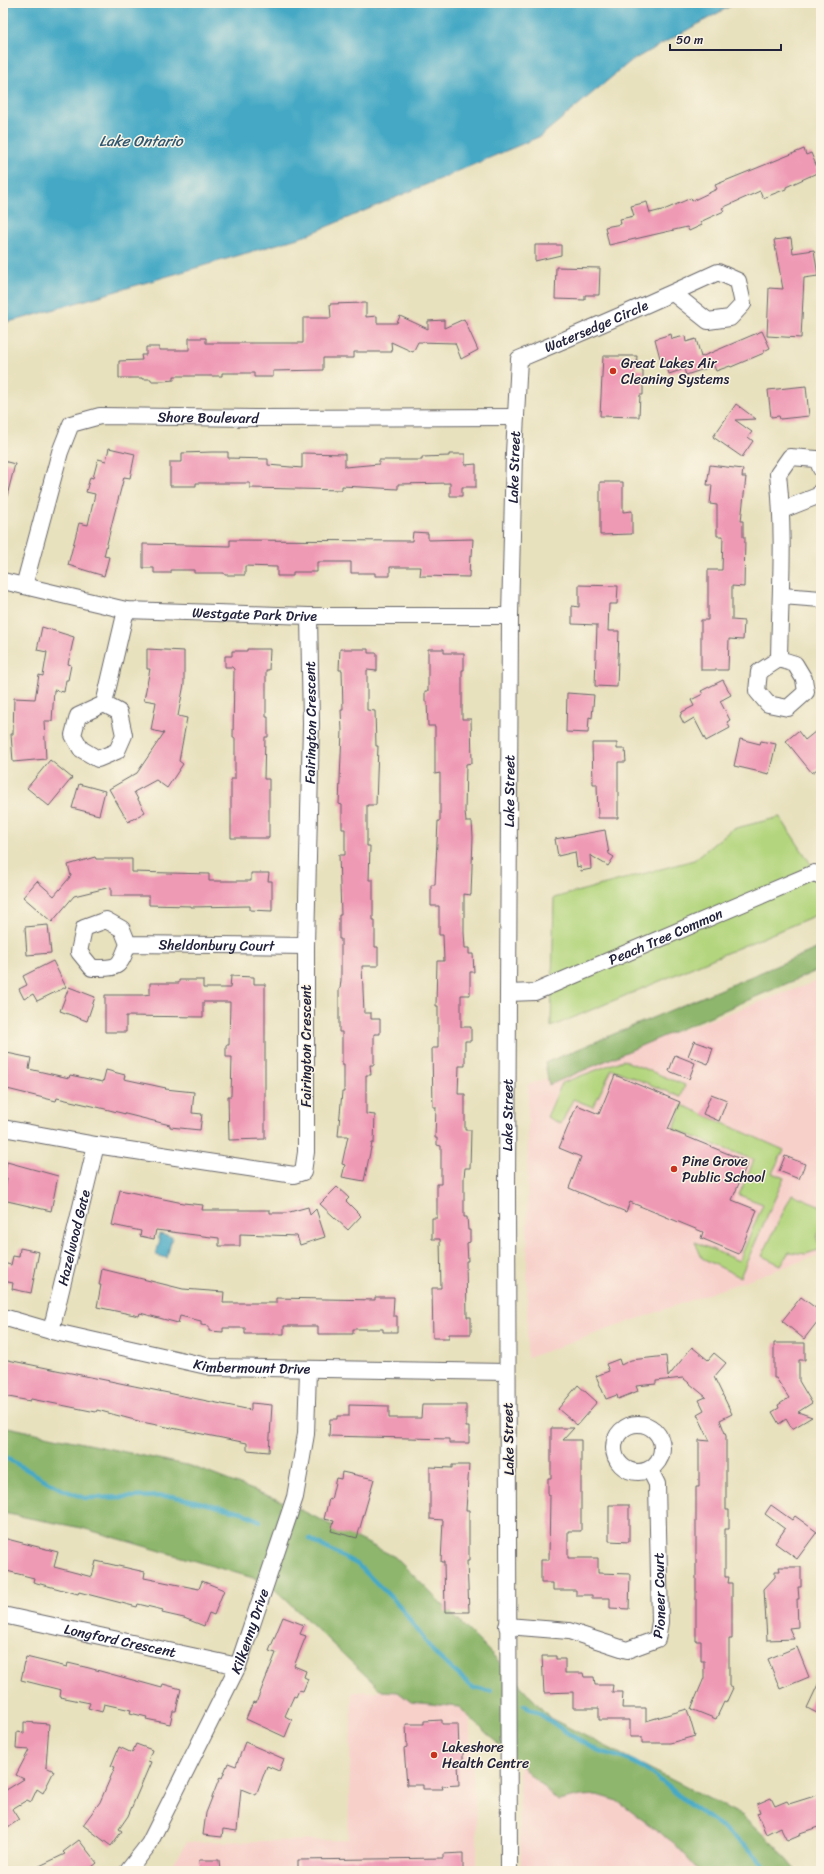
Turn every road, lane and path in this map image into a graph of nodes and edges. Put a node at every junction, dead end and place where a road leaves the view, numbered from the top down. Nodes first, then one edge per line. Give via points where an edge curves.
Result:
1 (673, 293) dead end
2 (519, 359) joint
3 (516, 417) junction
4 (821, 469) edge
5 (821, 491) edge
6 (782, 510) junction
7 (3, 581) edge
8 (24, 586) junction
9 (782, 596) junction
10 (821, 598) edge
11 (126, 610) junction
12 (309, 616) junction
13 (510, 616) junction
14 (779, 659) dead end
15 (104, 704) dead end
16 (821, 876) edge
17 (128, 944) dead end
18 (306, 946) junction
19 (508, 993) junction
20 (3, 1128) edge
21 (96, 1145) junction
22 (3, 1317) edge
23 (52, 1331) junction
24 (308, 1370) junction
25 (508, 1372) junction
26 (650, 1470) dead end
27 (3, 1615) edge
28 (507, 1626) junction
29 (238, 1666) junction
30 (128, 1871) edge
31 (509, 1871) edge

1 - 2 street, Watersedge Circle
2 - 3 street, Lake Street
3 - 8 street, Shore Boulevard via 100,416 71,424 60,452
3 - 13 street, Lake Street
4 - 6 street via 817,459 790,457 778,474
5 - 6 street via 820,495
6 - 9 street
7 - 8 street, Westgate Park Drive
8 - 11 street, Westgate Park Drive
9 - 10 street
9 - 14 street
11 - 12 street, Westgate Park Drive
11 - 15 street
12 - 13 street, Westgate Park Drive
12 - 18 street, Fairington Crescent via 311,724
13 - 19 street, Lake Street
16 - 19 street, Peach Tree Common via 814,873 535,992
17 - 18 street, Sheldonbury Court
18 - 21 street, Fairington Crescent via 306,1152 303,1172 294,1175
19 - 25 street, Lake Street
20 - 21 street, Fairington Crescent
21 - 23 street, Hazelwood Gate
22 - 23 street, Kimbermount Drive
23 - 24 street, Kimbermount Drive via 211,1367
24 - 25 street, Kimbermount Drive
24 - 29 street, Kilkenny Drive via 306,1434 294,1497
25 - 28 street, Lake Street
26 - 28 street, Pioneer Court via 657,1484 660,1622 657,1639 627,1650 569,1631
27 - 29 street, Longford Crescent
28 - 31 street, Lake Street
29 - 30 street, Kilkenny Drive via 149,1844

